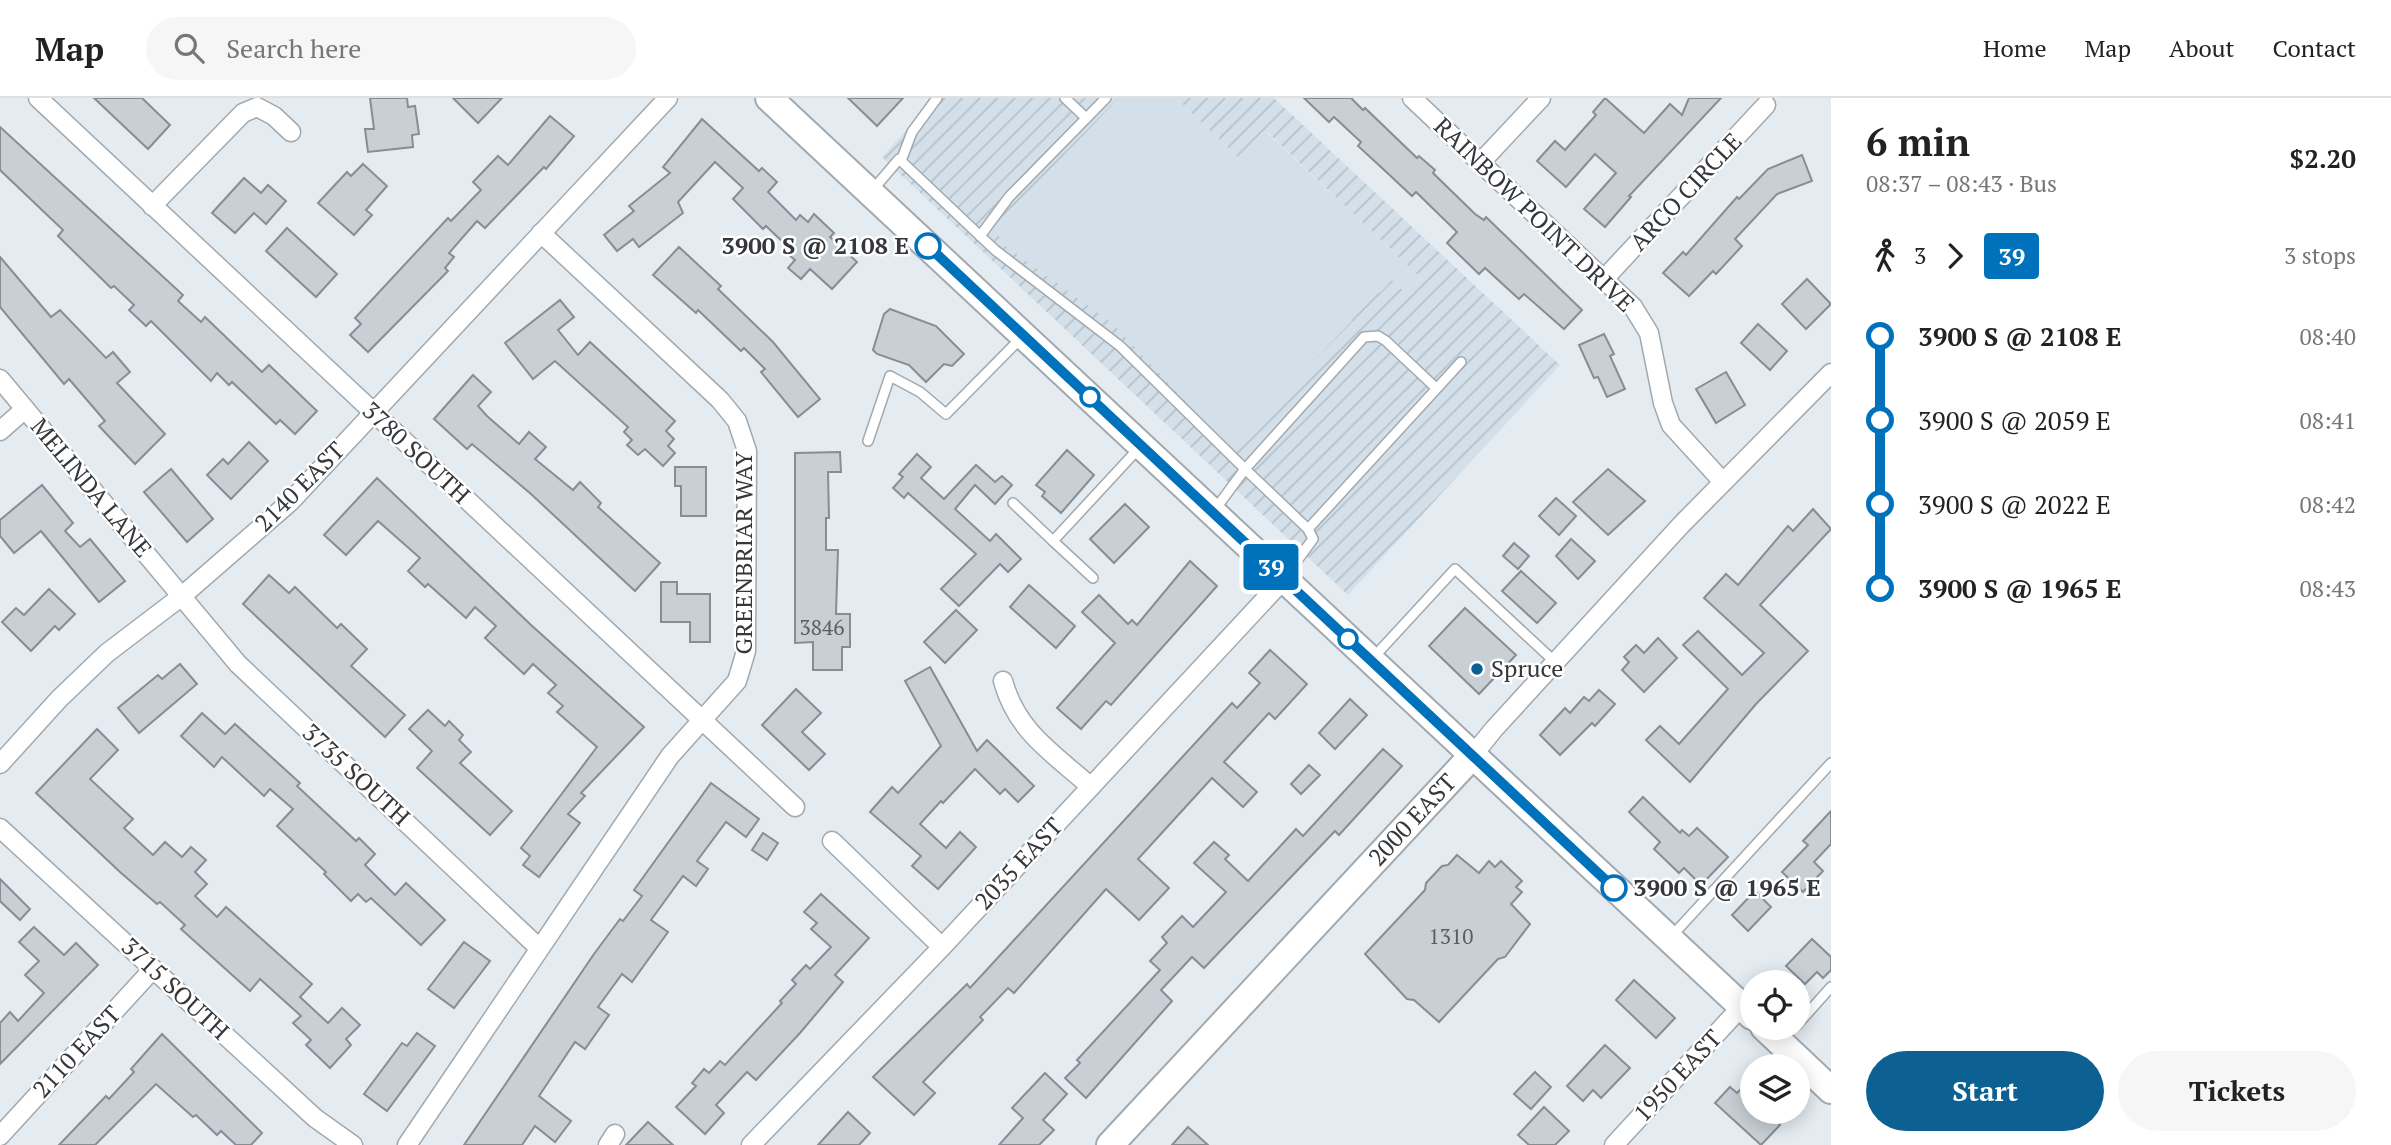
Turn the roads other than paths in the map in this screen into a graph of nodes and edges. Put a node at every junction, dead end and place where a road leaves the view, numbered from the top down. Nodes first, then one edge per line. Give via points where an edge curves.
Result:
1 (38, 98) edge
2 (668, 98) edge
3 (769, 98) edge
4 (937, 98) edge
5 (1065, 98) edge
6 (1106, 98) edge
7 (1412, 98) edge
8 (1541, 98) edge
9 (1766, 105) dead end
10 (1086, 118) junction
11 (291, 132) dead end
12 (901, 161) junction
13 (1481, 162) junction
14 (871, 192) junction
15 (152, 206) junction
16 (541, 233) junction
17 (981, 236) junction
18 (1605, 278) junction
19 (1024, 336) junction
20 (1461, 362) dead end
21 (1831, 373) edge
22 (0, 379) edge
23 (1436, 388) junction
24 (25, 409) junction
25 (373, 412) junction
26 (0, 430) edge
27 (868, 441) dead end
28 (1141, 446) junction
29 (1245, 469) junction
30 (1723, 482) junction
31 (1013, 503) dead end
32 (1213, 512) junction
33 (1308, 529) junction
34 (1053, 541) junction
35 (1093, 578) dead end
36 (1284, 579) junction
37 (182, 596) junction
38 (1371, 660) junction
39 (1555, 662) junction
40 (1003, 681) dead end
41 (701, 722) junction
42 (1473, 755) junction
43 (1831, 763) edge
44 (0, 764) edge
45 (1091, 787) junction
46 (795, 807) dead end
47 (0, 828) edge
48 (832, 841) dead end
49 (1669, 939) junction
50 (942, 947) junction
51 (539, 948) junction
52 (153, 969) junction
53 (1831, 987) edge
54 (1740, 1005) edge
55 (1810, 1007) edge
56 (1740, 1018) edge
57 (1791, 1040) edge
58 (1831, 1090) edge
59 (0, 1136) edge
60 (353, 1145) edge
61 (407, 1145) edge
62 (751, 1145) edge
63 (1110, 1145) edge
64 (1614, 1145) edge

1 - 15 street, 3780 SOUTH
2 - 16 street, 2140 EAST
3 - 14 main road
4 - 12 lane via 912,132
5 - 10 lane
6 - 10 lane
7 - 13 street, RAINBOW POINT DRIVE
8 - 13 street
9 - 18 street, ARCO CIRCLE
10 - 17 lane via 1009,197
11 - 15 street via 257,107 243,113
12 - 14 lane
12 - 17 lane
13 - 18 street, RAINBOW POINT DRIVE
14 - 19 main road
15 - 25 street, 3780 SOUTH
16 - 25 street, 2140 EAST
16 - 41 street, GREENBRIAR WAY via 720,400 742,432 747,451 746,651 737,681
17 - 29 lane via 1120,346
18 - 30 street, RAINBOW POINT DRIVE via 1633,307 1649,333 1671,425
19 - 27 lane via 946,414 920,392 890,376
19 - 28 main road
20 - 23 lane
21 - 30 street, 2000 EAST
22 - 24 street, MELINDA LANE
23 - 29 lane via 1385,341 1364,337
23 - 33 lane
24 - 26 street
24 - 37 street, MELINDA LANE
25 - 37 street, 2140 EAST via 290,502
25 - 41 street, 3780 SOUTH
28 - 32 main road
28 - 34 lane
29 - 32 lane
29 - 33 lane
30 - 39 street, 2000 EAST
31 - 34 lane
32 - 36 main road
33 - 36 lane via 1313,539
34 - 35 lane
36 - 38 main road
36 - 45 street, 2035 EAST
37 - 44 street, 2140 EAST via 107,653
37 - 51 street, 3735 SOUTH via 238,664
38 - 39 lane via 1455,569
38 - 42 main road
39 - 42 street, 2000 EAST
40 - 45 street via 1010,705 1023,725
41 - 46 street, 3780 SOUTH
41 - 51 street, GREENBRIAR WAY via 670,756
42 - 49 main road
42 - 63 main road, 2000 EAST
43 - 49 lane
45 - 50 street, 2035 EAST
47 - 52 street, 3715 SOUTH
48 - 50 street
49 - 54 main road
50 - 62 street, 2035 EAST
51 - 61 street, GREENBRIAR WAY
52 - 59 street, 2110 EAST
52 - 60 street, 3715 SOUTH via 315,1118
53 - 55 lane
56 - 64 street, 1950 EAST
57 - 58 main road

